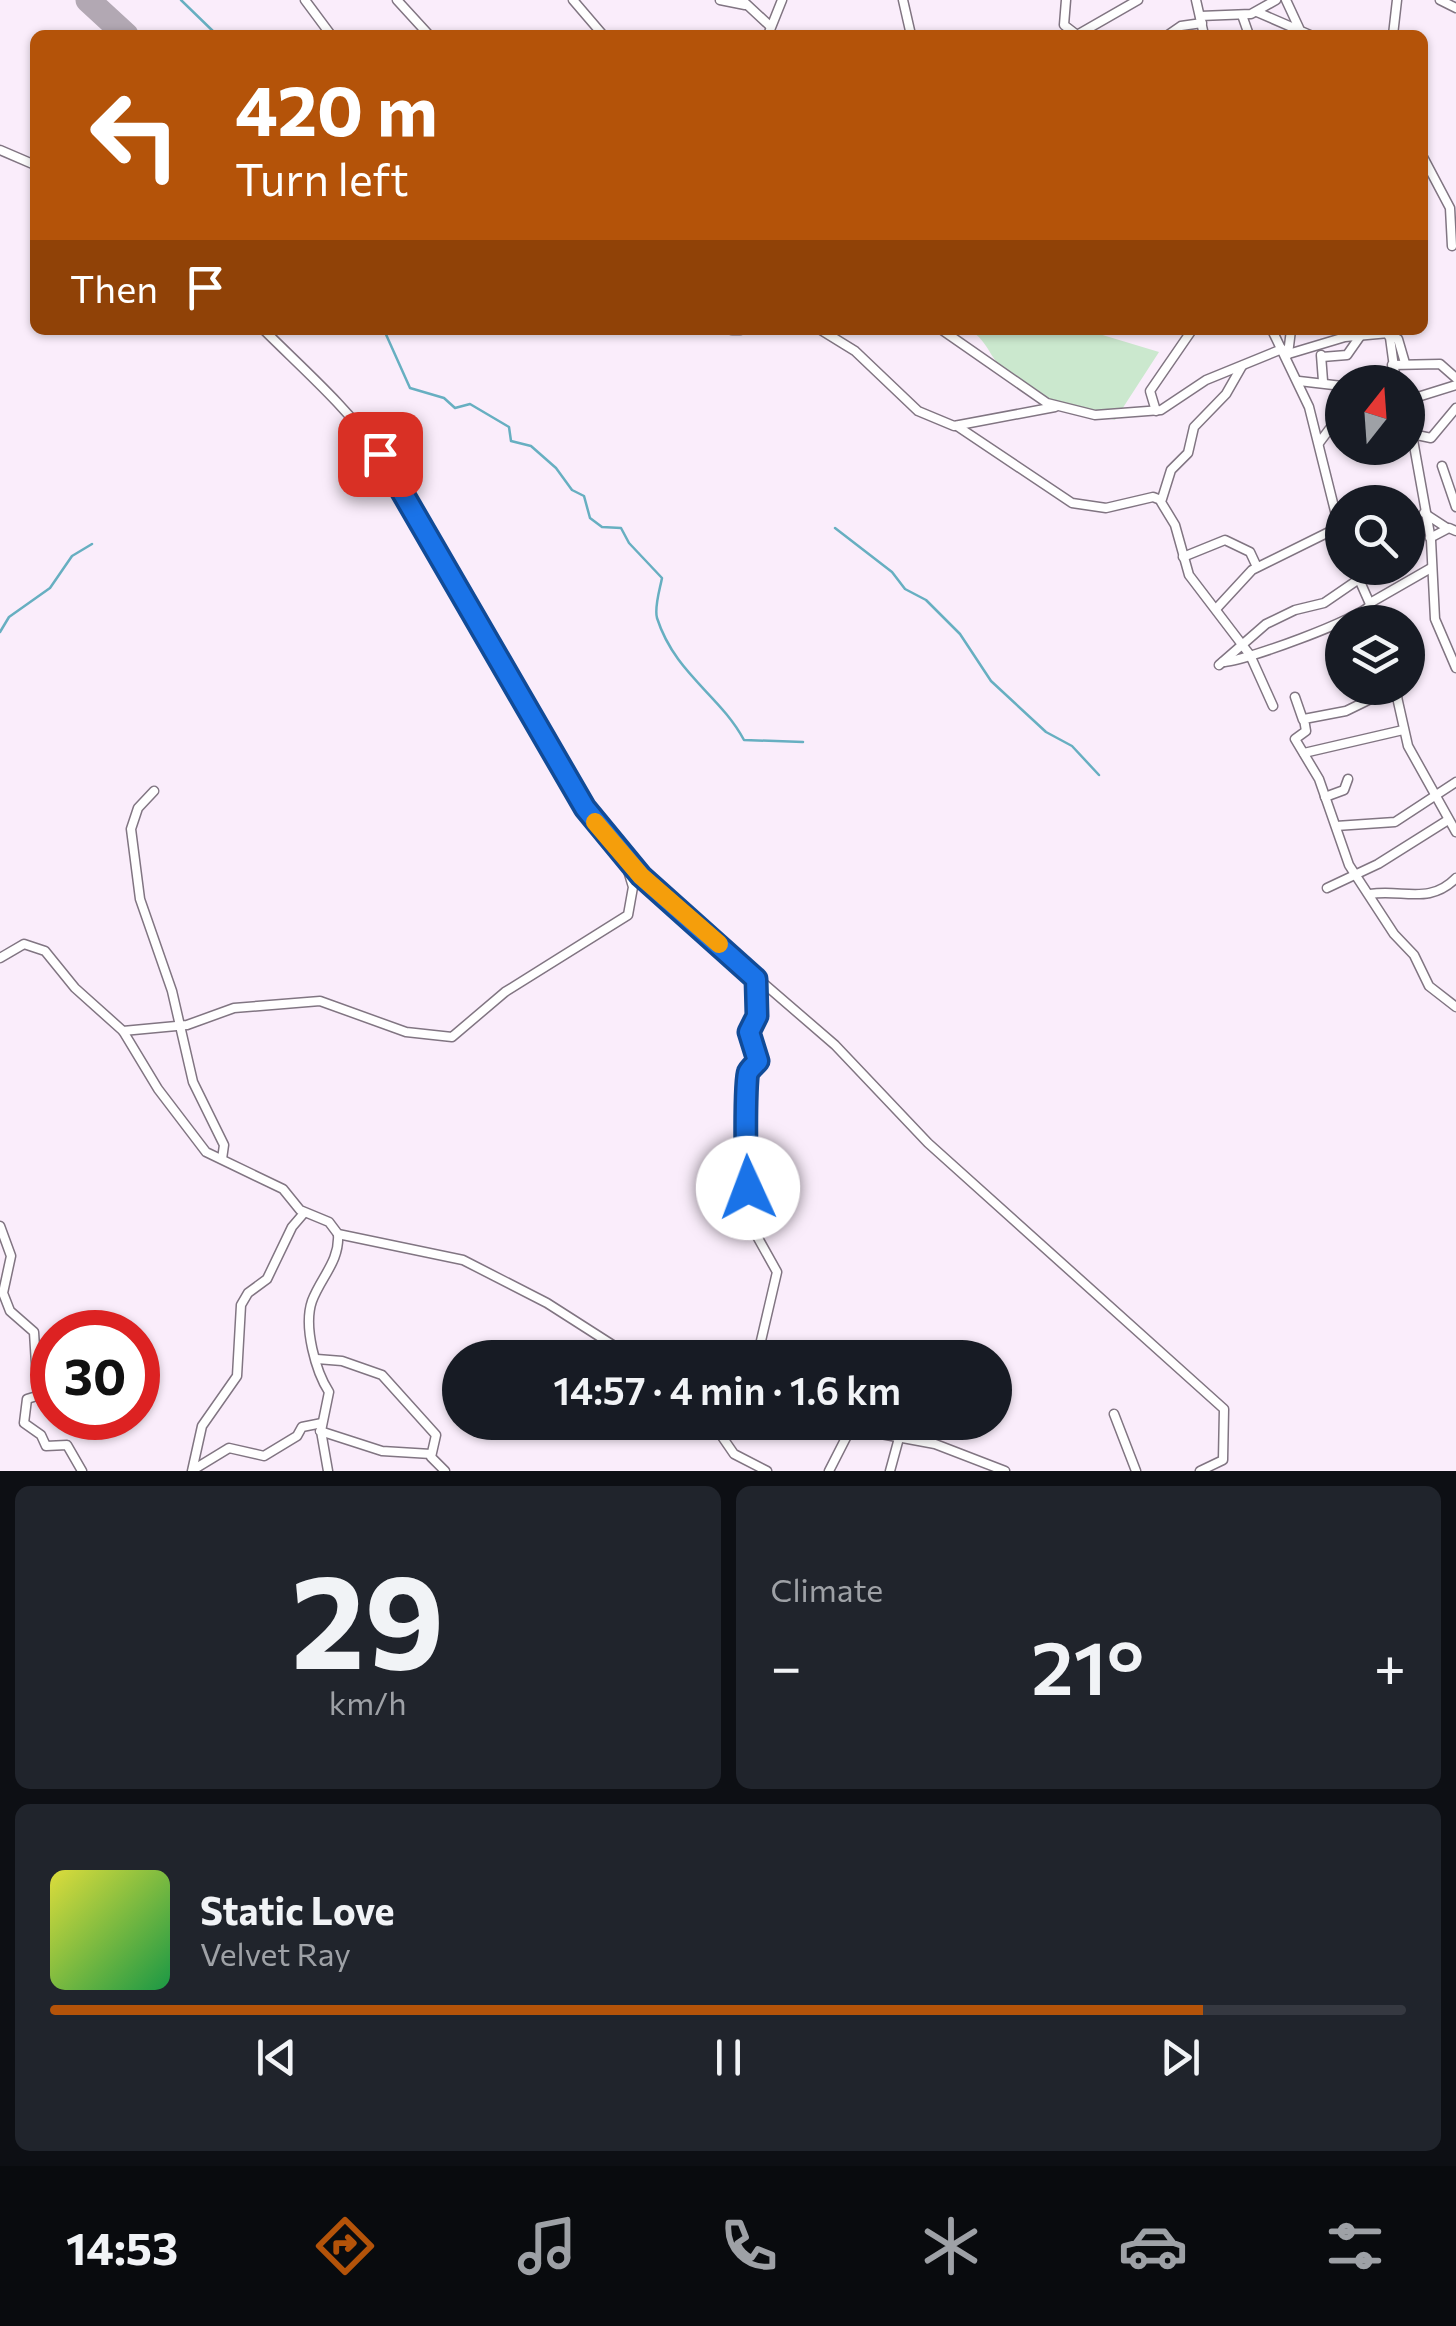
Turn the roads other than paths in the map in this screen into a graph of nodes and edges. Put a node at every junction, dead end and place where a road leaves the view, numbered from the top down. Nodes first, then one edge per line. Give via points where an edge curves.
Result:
1 (304, 0) edge
2 (397, 0) edge
3 (573, 0) edge
4 (720, 0) edge
5 (782, 0) edge
6 (903, 0) edge
7 (1066, 0) edge
8 (1138, 0) edge
9 (1196, 0) edge
10 (1276, 0) edge
11 (1286, 0) edge
12 (1397, 0) edge
13 (1440, 0) edge
14 (744, 2) edge
15 (1456, 8) edge
16 (1257, 12) junction
17 (1242, 15) junction
18 (1201, 20) junction
19 (1284, 21) junction
20 (1298, 28) junction
21 (327, 30) edge
22 (425, 30) edge
23 (598, 30) edge
24 (769, 30) edge
25 (770, 30) edge
26 (911, 30) edge
27 (1070, 30) edge
28 (1086, 30) edge
29 (1175, 30) edge
30 (1203, 30) edge
31 (1247, 30) edge
32 (1287, 30) edge
33 (1301, 30) edge
34 (1394, 30) edge
35 (0, 150) edge
36 (30, 163) edge
37 (1428, 166) edge
38 (1452, 246) dead end
39 (269, 335) edge
40 (830, 335) edge
41 (949, 335) edge
42 (1189, 335) edge
43 (1275, 335) edge
44 (1289, 335) edge
45 (1361, 335) joint
46 (1389, 335) edge
47 (1392, 335) edge
48 (1322, 346) junction
49 (1285, 353) junction
50 (1322, 357) junction
51 (1405, 363) junction
52 (1392, 365) joint
53 (1242, 366) junction
54 (1298, 381) junction
55 (1456, 381) edge
56 (1323, 382) joint
57 (1425, 393) edge
58 (1055, 407) junction
59 (1456, 408) edge
60 (1156, 411) junction
61 (957, 426) junction
62 (1325, 435) edge
63 (1425, 437) edge
64 (1319, 443) junction
65 (1442, 466) dead end
66 (1451, 477) edge
67 (1329, 485) edge
68 (1161, 500) junction
69 (1456, 508) edge
70 (1425, 513) edge
71 (1441, 513) junction
72 (1425, 517) edge
73 (1456, 517) edge
74 (1451, 529) edge
75 (1325, 535) edge
76 (1430, 538) junction
77 (1183, 557) junction
78 (1257, 567) junction
79 (1431, 568) junction
80 (1350, 585) edge
81 (1362, 585) edge
82 (1370, 604) junction
83 (1216, 609) junction
84 (1241, 643) junction
85 (1252, 658) junction
86 (1456, 668) edge
87 (1296, 697) dead end
88 (1358, 705) edge
89 (1399, 705) edge
90 (1273, 706) dead end
91 (1303, 720) junction
92 (1403, 730) junction
93 (1304, 753) junction
94 (1348, 780) dead end
95 (1456, 782) edge
96 (154, 791) dead end
97 (1433, 794) junction
98 (1325, 797) junction
99 (1448, 820) junction
100 (1336, 826) junction
101 (1456, 832) edge
102 (623, 856) junction
103 (1357, 874) junction
104 (1456, 878) edge
105 (1327, 888) dead end
106 (1370, 894) junction
107 (0, 958) edge
108 (756, 979) junction
109 (1456, 1007) edge
110 (180, 1025) junction
111 (123, 1031) junction
112 (222, 1158) junction
113 (304, 1213) junction
114 (0, 1226) edge
115 (338, 1234) junction
116 (605, 1340) edge
117 (761, 1340) edge
118 (317, 1359) junction
119 (1114, 1414) dead end
120 (318, 1427) junction
121 (724, 1440) edge
122 (844, 1440) edge
123 (898, 1440) edge
124 (911, 1440) edge
125 (430, 1454) junction
126 (192, 1470) edge
127 (82, 1471) edge
128 (328, 1471) edge
129 (446, 1471) edge
130 (767, 1471) edge
131 (829, 1471) edge
132 (890, 1471) edge
133 (1004, 1471) edge
134 (1136, 1471) edge
135 (1200, 1471) edge

1 - 21 street
2 - 22 street
3 - 23 street
4 - 14 street
5 - 25 street
6 - 26 street
7 - 27 street via 1064,25
8 - 28 street
9 - 18 street
10 - 16 street
11 - 20 street
12 - 34 street
13 - 15 street
14 - 24 street
16 - 17 street
16 - 19 street
17 - 18 street
17 - 31 street
18 - 29 street
18 - 30 street
19 - 20 street
19 - 32 street
20 - 33 street
35 - 36 street
37 - 38 street via 1450,208
39 - 102 street via 376,448 575,793
40 - 61 street via 855,350 918,410
41 - 58 street
42 - 60 street via 1150,391
43 - 49 street
44 - 49 street
45 - 48 street
45 - 50 street via 1347,355
46 - 52 street
47 - 51 street
48 - 49 street
48 - 50 street
49 - 53 street
49 - 54 street
50 - 56 street
51 - 52 street
51 - 55 street via 1443,364
53 - 60 street
53 - 68 street via 1194,426 1188,452 1171,470
54 - 56 street
54 - 64 street
55 - 57 street
58 - 60 street via 1095,415
58 - 61 street
59 - 63 street
61 - 68 street via 1072,503 1106,508 1153,496
62 - 64 street
64 - 67 street
65 - 66 street
66 - 69 street
68 - 77 street
69 - 71 street
70 - 71 street
71 - 74 street
72 - 76 street
73 - 74 street
74 - 76 street
75 - 78 street
76 - 79 street
77 - 78 street via 1225,540 1246,549
77 - 83 street
78 - 83 street
79 - 82 street
79 - 86 street via 1436,619
80 - 84 street via 1324,603 1273,620
81 - 82 street
82 - 85 street via 1362,614
83 - 84 street
84 - 85 street
84 - 85 street via 1221,664
85 - 90 street
87 - 91 street
88 - 91 street
89 - 92 street
91 - 93 street via 1306,731 1295,739
92 - 93 street
92 - 97 street
93 - 98 street
94 - 98 street via 1344,790
95 - 97 street
96 - 110 street via 135,815 132,848 140,900
97 - 99 street
97 - 100 street via 1392,823
98 - 100 street
99 - 101 street
99 - 103 street
100 - 103 street
102 - 108 street
102 - 110 street via 633,887 628,915 504,992 452,1037 406,1032 320,1001 234,1008
103 - 105 street
103 - 106 street
104 - 106 street via 1445,889 1416,897
106 - 109 street via 1429,986
107 - 111 street via 21,944 43,950
108 - 117 street via 757,1016 749,1032 758,1061 746,1083 744,1172 753,1229 776,1272
108 - 135 street via 846,1056 928,1144 1222,1407 1223,1460
110 - 111 street
110 - 112 street via 193,1082 224,1146
111 - 112 street via 198,1143
112 - 113 street via 283,1190
113 - 115 street
113 - 126 street via 268,1279 241,1304 237,1376 202,1426
114 - 127 street via 10,1256 3,1293 10,1312 35,1334 42,1389 26,1399 24,1423 46,1446 67,1445
115 - 116 street via 463,1260
115 - 118 street via 337,1252 311,1307
118 - 120 street via 328,1392
118 - 125 street via 342,1360 382,1375 437,1437
119 - 134 street
120 - 125 street via 382,1450
120 - 126 street via 302,1427 264,1456 231,1448
120 - 128 street
121 - 130 street via 734,1454
122 - 131 street
123 - 132 street
124 - 133 street
125 - 129 street

